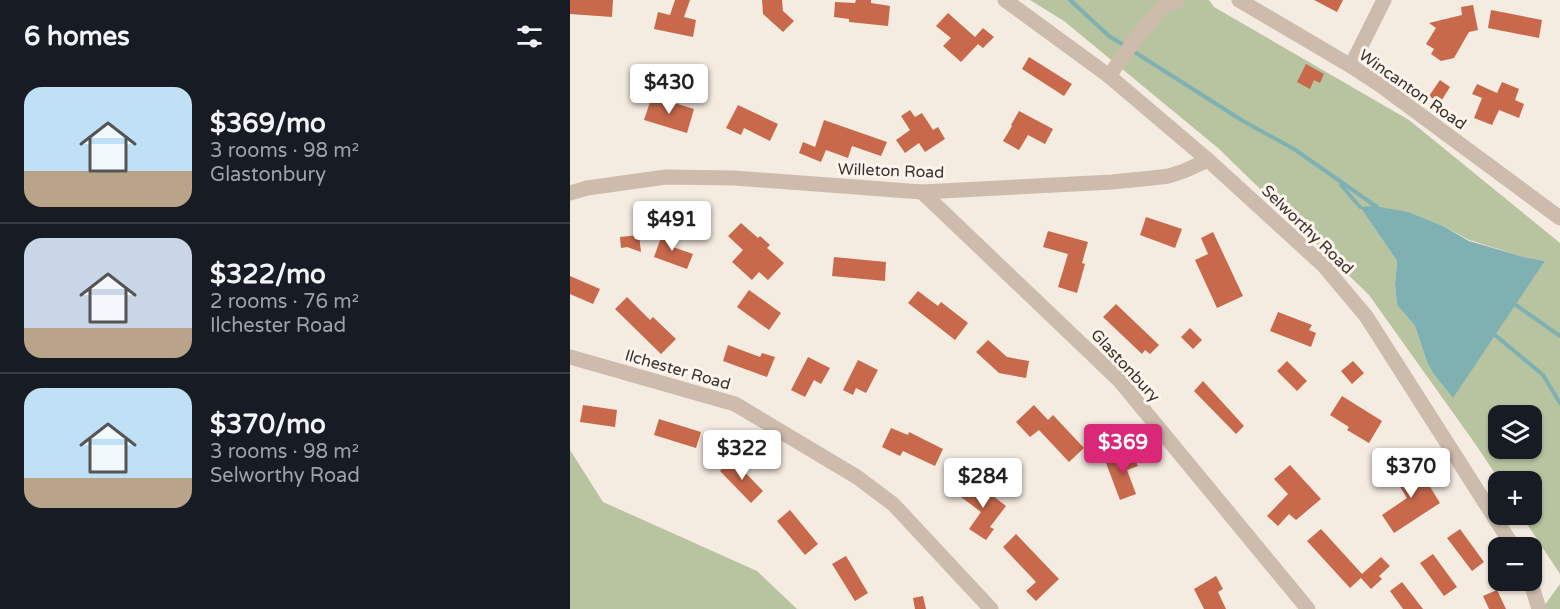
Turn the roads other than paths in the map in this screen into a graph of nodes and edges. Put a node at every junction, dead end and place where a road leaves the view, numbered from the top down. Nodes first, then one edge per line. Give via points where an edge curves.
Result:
1 (1005, 0) edge
2 (1178, 0) edge
3 (1239, 0) edge
4 (1384, 0) edge
5 (1163, 3) edge
6 (1351, 66) junction
7 (1109, 76) junction
8 (1208, 160) junction
9 (922, 192) junction
10 (570, 193) edge
11 (1560, 218) edge
12 (570, 357) edge
13 (1507, 537) edge
14 (1533, 591) edge
15 (990, 609) edge
16 (1308, 609) edge
17 (1539, 609) edge

1 - 7 street, Selworthy Road
2 - 5 street
3 - 6 street, Wincanton Road
4 - 6 street
5 - 7 street
6 - 11 street, Wincanton Road
7 - 8 street, Selworthy Road
8 - 9 street, Willeton Road via 1169,176 1152,178
8 - 13 street, Selworthy Road via 1323,265 1366,316
9 - 10 street, Willeton Road via 666,177
9 - 16 street, Glastonbury via 1119,380
12 - 15 street, Ilchester Road via 735,404 789,436 893,504
14 - 17 street

